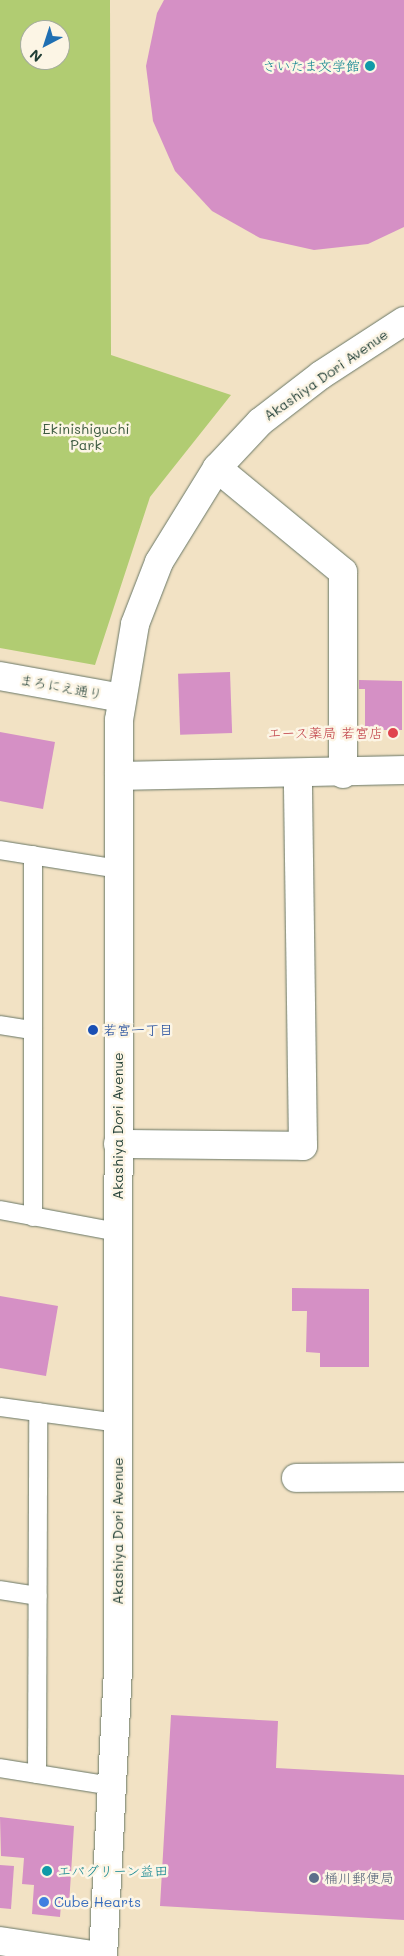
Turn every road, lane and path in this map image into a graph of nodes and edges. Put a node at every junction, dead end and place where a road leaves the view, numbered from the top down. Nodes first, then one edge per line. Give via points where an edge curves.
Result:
1 (404, 320) edge
2 (216, 468) junction
3 (0, 676) edge
4 (122, 698) junction
5 (404, 770) edge
6 (342, 774) junction
7 (298, 775) junction
8 (119, 776) junction
9 (0, 850) edge
10 (34, 855) junction
11 (118, 868) junction
12 (0, 1024) edge
13 (33, 1030) junction
14 (118, 1144) junction
15 (0, 1210) edge
16 (33, 1216) junction
17 (118, 1232) junction
18 (0, 1407) edge
19 (38, 1412) junction
20 (118, 1423) junction
21 (404, 1477) edge
22 (296, 1478) dead end
23 (0, 1590) edge
24 (38, 1596) junction
25 (0, 1768) edge
26 (37, 1774) junction
27 (112, 1786) junction
28 (0, 1941) edge
29 (99, 1956) edge
30 (103, 1956) edge

1 - 2 street, Akashiya Dori Avenue via 321,375 260,422
2 - 4 street, Akashiya Dori Avenue via 159,562 135,624
2 - 6 street via 343,572
3 - 4 street, まろにえ通り
4 - 8 street, Akashiya Dori Avenue
5 - 6 street
6 - 7 street
7 - 8 street
7 - 14 street via 303,1146
8 - 11 street, Akashiya Dori Avenue
9 - 10 lane
10 - 11 lane
10 - 13 lane
11 - 14 street, Akashiya Dori Avenue
12 - 13 lane
13 - 16 lane
14 - 17 street, Akashiya Dori Avenue
15 - 16 lane
16 - 17 lane
17 - 20 street, Akashiya Dori Avenue
18 - 19 lane
19 - 20 lane
19 - 24 lane
20 - 27 street, Akashiya Dori Avenue via 118,1671
21 - 22 street
23 - 24 lane
24 - 26 lane
25 - 26 lane
26 - 27 lane
27 - 30 street, Akashiya Dori Avenue
28 - 29 street

